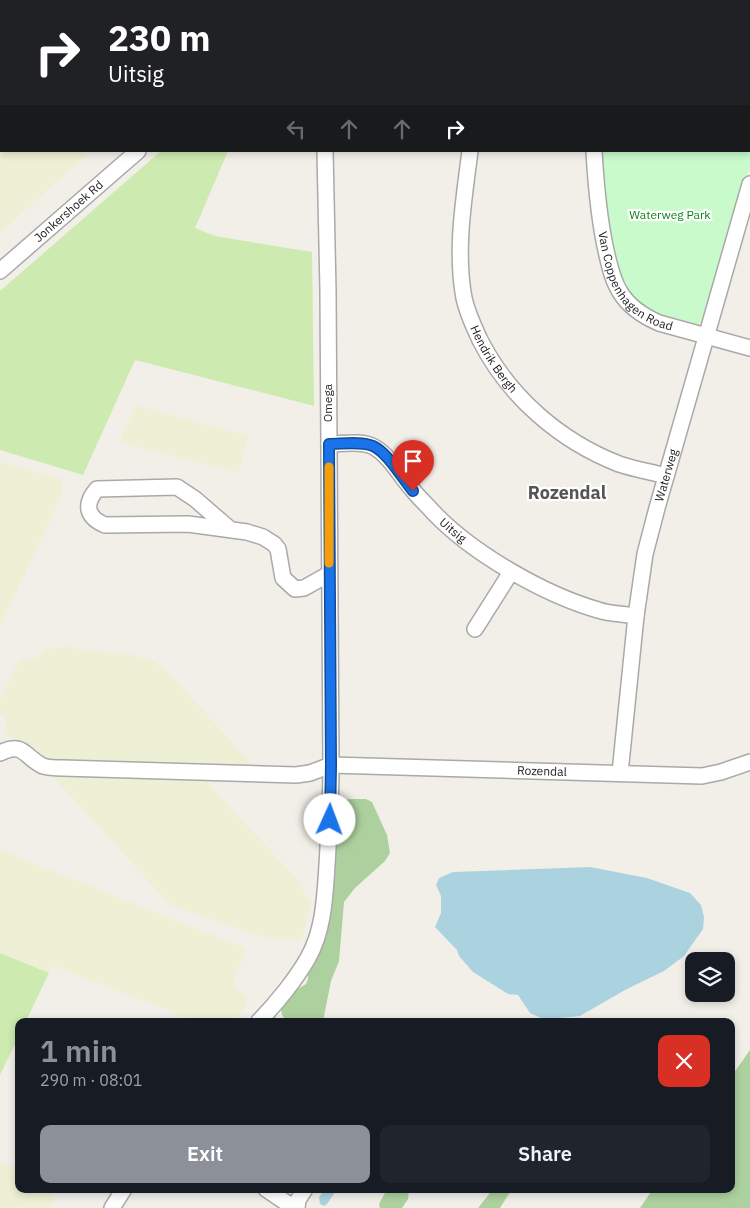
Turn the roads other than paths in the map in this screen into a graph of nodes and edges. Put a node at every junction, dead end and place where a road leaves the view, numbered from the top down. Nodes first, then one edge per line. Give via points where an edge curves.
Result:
1 (137, 152) edge
2 (325, 152) edge
3 (470, 152) edge
4 (594, 152) edge
5 (750, 184) edge
6 (0, 271) edge
7 (707, 336) junction
8 (750, 348) edge
9 (329, 444) junction
10 (666, 476) junction
11 (231, 530) junction
12 (511, 572) junction
13 (329, 574) junction
14 (636, 616) junction
15 (475, 629) dead end
16 (0, 753) edge
17 (750, 762) edge
18 (331, 765) junction
19 (620, 773) junction
20 (275, 1015) edge
21 (121, 1193) edge
22 (272, 1193) edge
23 (302, 1193) edge
24 (112, 1208) edge
25 (296, 1208) edge

1 - 6 street, Jonkershoek Rd
2 - 9 street, Omega
3 - 10 street, Hendrik Bergh via 460,246 464,298 473,326 496,368 520,398 544,420 582,446 619,464
4 - 7 street, Van Coppenhagen Road via 603,240 619,291 646,317
5 - 7 street, Waterweg
7 - 8 street, Van Coppenhagen Road
7 - 10 street, Waterweg
9 - 12 street, Uitsig via 361,444 381,452 438,517
9 - 13 street, Omega
10 - 14 street, Waterweg via 645,554
11 - 11 street via 188,524 105,525 95,521 89,510 89,498 97,489 177,487
11 - 13 street via 263,537 274,544 278,549 283,578 295,589 304,588
12 - 14 street, Uitsig via 599,611
12 - 15 street
13 - 18 street, Omega
14 - 19 street, Waterweg
16 - 18 street via 16,748 43,765 63,768 296,775 310,774
17 - 19 street, Rozendal via 702,776
18 - 19 street, Rozendal
18 - 20 street, Omega via 324,903 318,932 309,957
21 - 24 street
22 - 25 street
23 - 25 street

